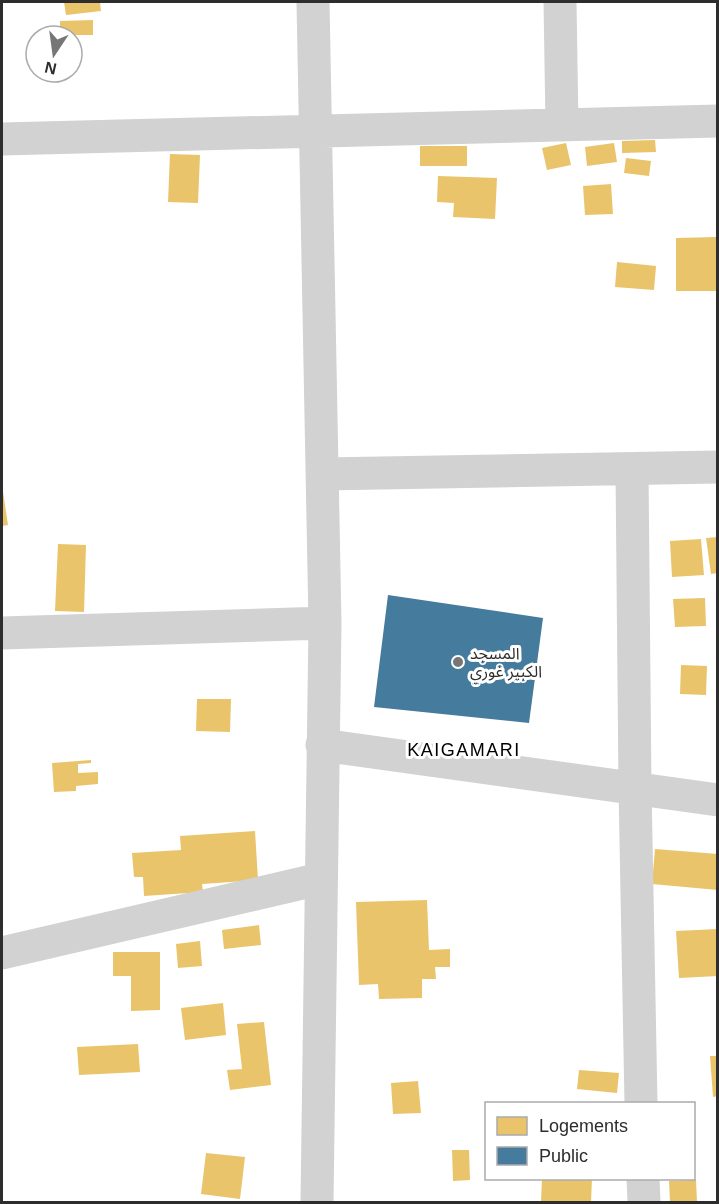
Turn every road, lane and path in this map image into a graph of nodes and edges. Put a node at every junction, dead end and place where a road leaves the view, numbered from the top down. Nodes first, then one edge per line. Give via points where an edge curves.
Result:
1 (313, 2) edge
2 (560, 2) edge
3 (717, 121) edge
4 (562, 125) junction
5 (316, 131) junction
6 (2, 139) edge
7 (717, 467) edge
8 (633, 470) junction
9 (323, 474) junction
10 (325, 623) junction
11 (2, 633) edge
12 (322, 745) junction
13 (635, 787) junction
14 (717, 800) edge
15 (320, 879) junction
16 (2, 953) edge
17 (641, 1102) edge
18 (643, 1180) edge
19 (316, 1203) edge
20 (644, 1203) edge

1 - 5 street
2 - 4 street
3 - 4 street
4 - 5 street
5 - 6 street
5 - 9 street
7 - 8 street
8 - 9 street
8 - 13 street
9 - 10 street
10 - 11 street
10 - 12 street
12 - 13 street
12 - 15 street
13 - 14 street
13 - 17 street
15 - 16 street
15 - 19 street
18 - 20 street

